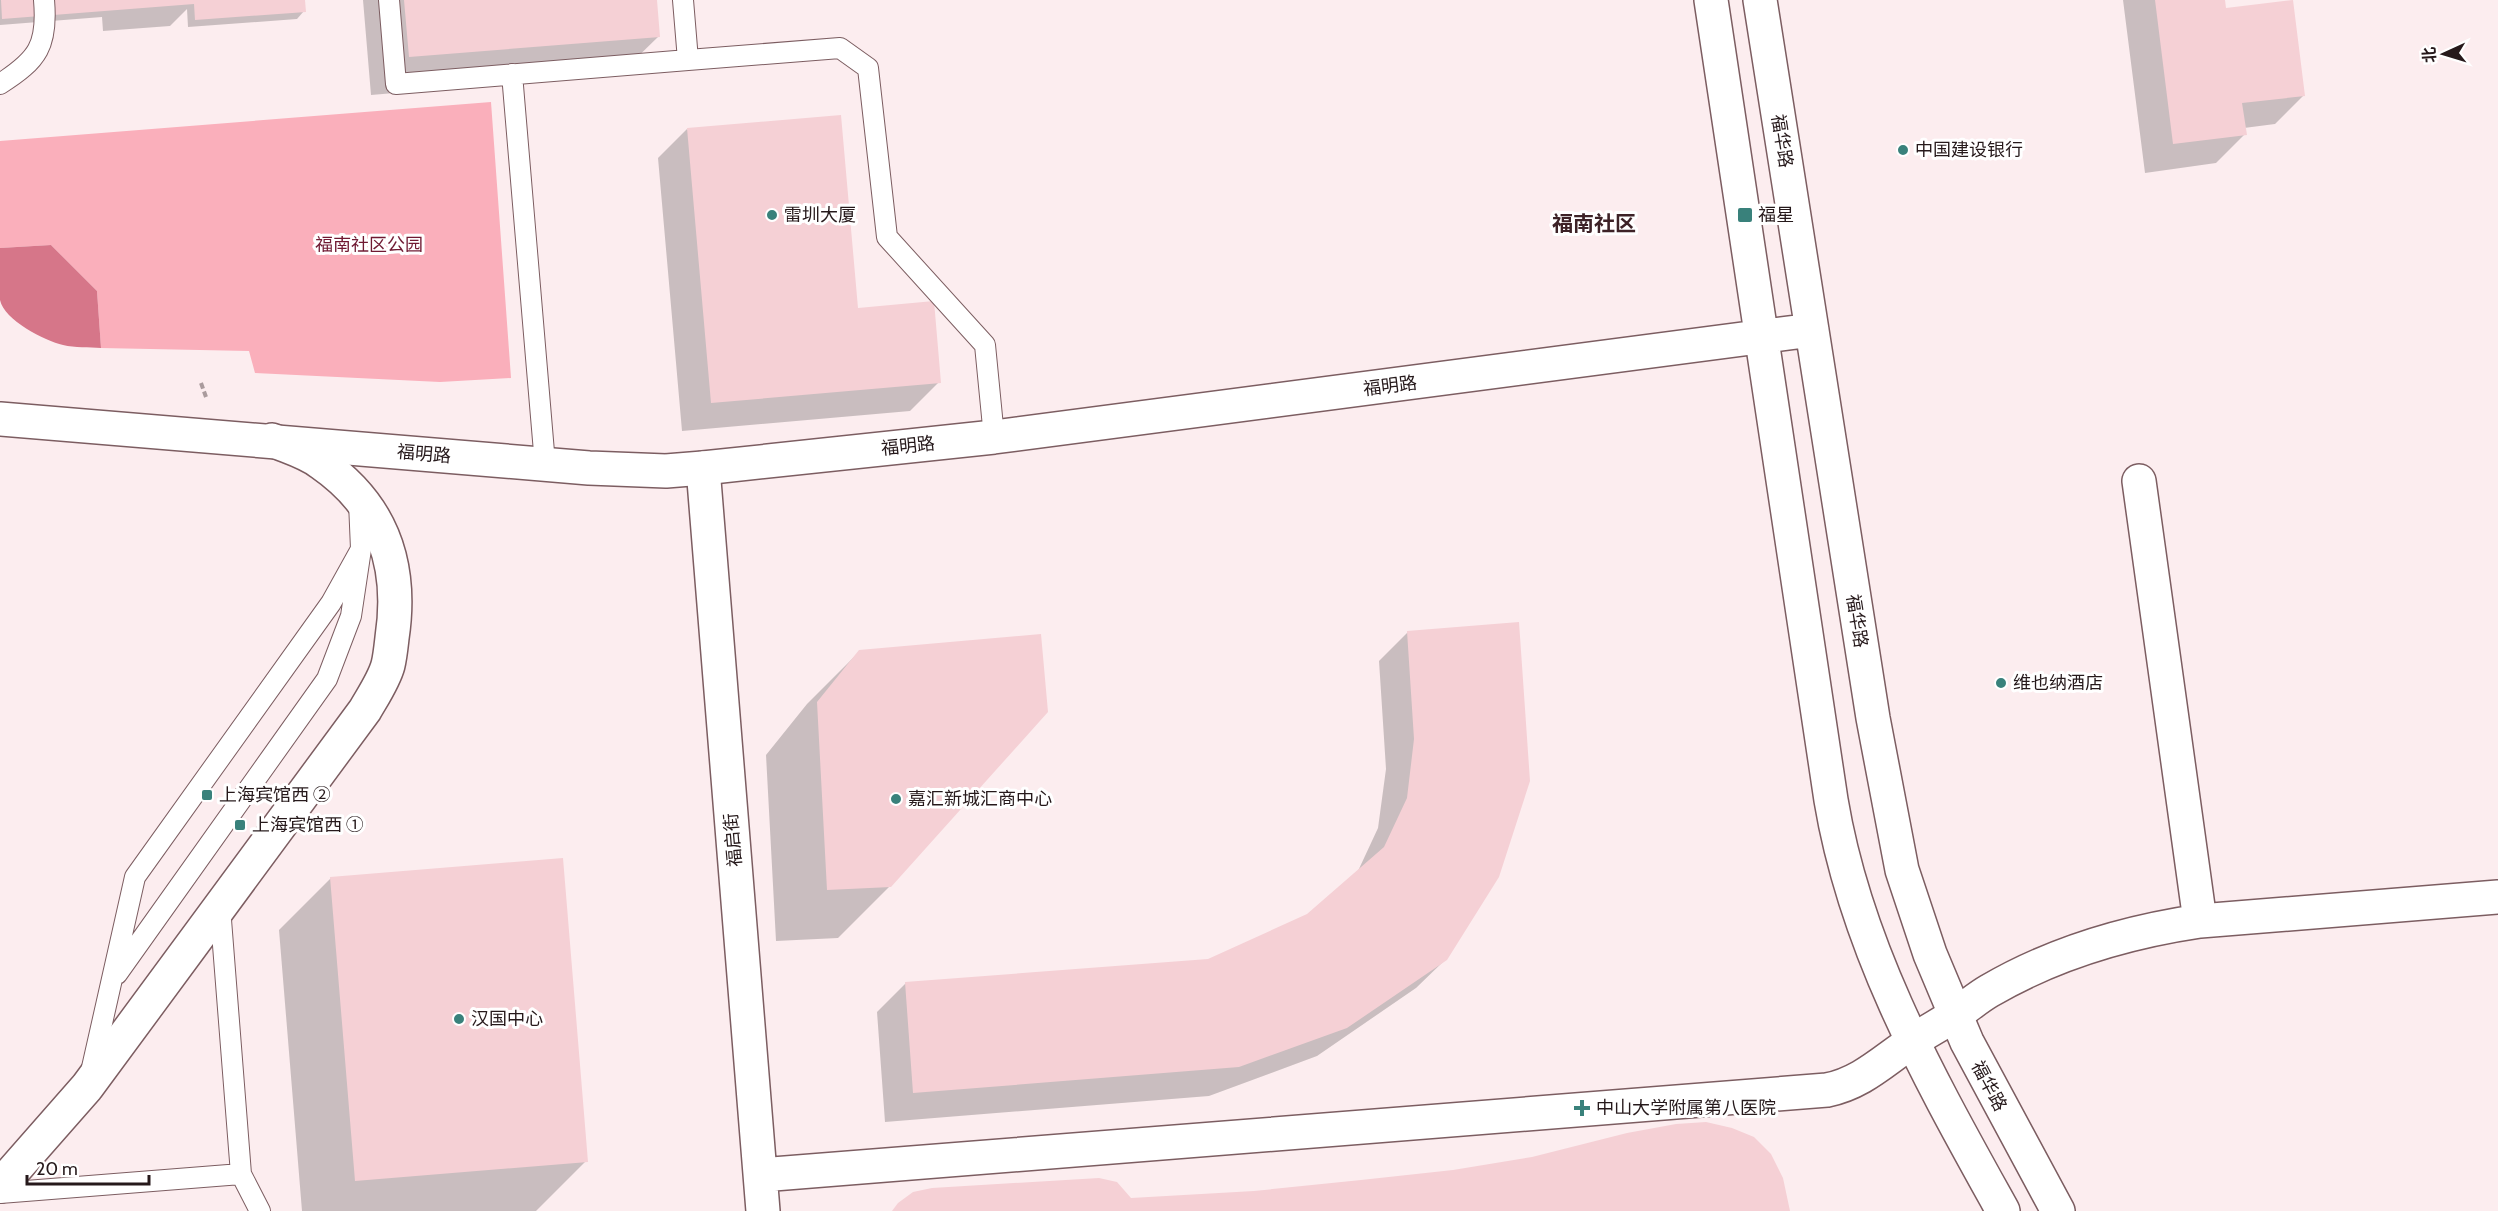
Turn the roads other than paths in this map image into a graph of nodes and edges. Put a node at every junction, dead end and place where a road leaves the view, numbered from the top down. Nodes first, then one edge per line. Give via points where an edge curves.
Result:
1 (44, 0) edge
2 (389, 0) edge
3 (683, 0) edge
4 (1711, 0) edge
5 (1760, 0) edge
6 (688, 60) junction
7 (512, 74) junction
8 (0, 84) edge
9 (1812, 330) junction
10 (1761, 338) junction
11 (0, 418) edge
12 (994, 437) junction
13 (272, 440) junction
14 (545, 464) junction
15 (703, 468) junction
16 (2139, 481) dead end
17 (359, 499) junction
18 (361, 549) junction
19 (2498, 897) edge
20 (220, 907) junction
21 (2200, 921) junction
22 (112, 981) junction
23 (1955, 1015) junction
24 (1912, 1041) junction
25 (87, 1087) junction
26 (241, 1174) junction
27 (761, 1175) junction
28 (0, 1186) edge
29 (0, 1193) edge
30 (260, 1211) edge
31 (763, 1211) edge
32 (2004, 1211) edge
33 (2058, 1211) edge

1 - 8 lane via 42,45 34,59
2 - 7 lane via 396,84
3 - 6 lane
4 - 10 street
5 - 9 street, 福华路
6 - 7 lane
6 - 12 lane via 840,48 868,68 887,237 985,345
7 - 14 lane
9 - 10 street, 福明路
9 - 23 street, 福华路 via 1892,824 1915,914
10 - 12 street, 福明路
10 - 24 street via 1836,828 1875,958
11 - 13 street, 福明路
12 - 15 street, 福明路
13 - 14 street, 福明路
13 - 17 street via 320,461
14 - 15 street, 福明路 via 630,470
15 - 27 street, 福启街
16 - 21 street
17 - 18 lane
17 - 20 street via 379,526 393,563 396,611 388,666 365,710
18 - 22 lane via 332,603 135,877
18 - 22 lane via 351,616 327,679
19 - 21 street
20 - 25 street
20 - 26 lane
21 - 23 street via 2119,936 2072,951 1988,991
22 - 25 lane
23 - 24 street
23 - 33 street, 福华路
24 - 27 street via 1859,1080 1827,1090
24 - 32 street
25 - 28 street
26 - 29 lane
26 - 30 lane
27 - 31 street, 福启街

